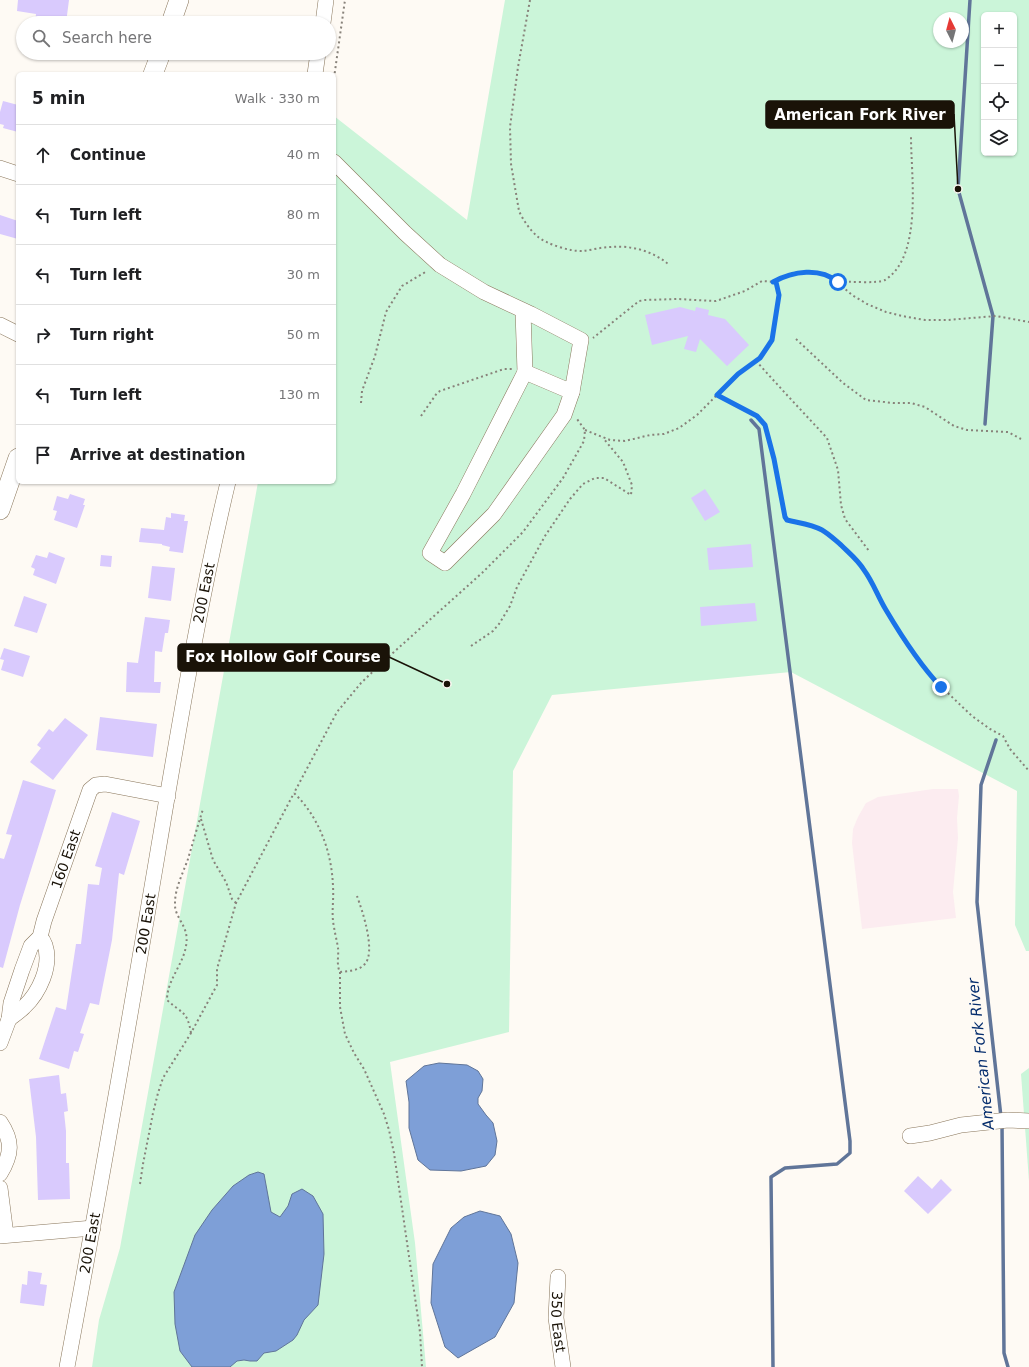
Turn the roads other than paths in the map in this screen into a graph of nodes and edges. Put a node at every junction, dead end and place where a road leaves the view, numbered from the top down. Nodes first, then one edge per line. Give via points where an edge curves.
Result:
1 (179, 0) edge
2 (326, 0) edge
3 (173, 16) edge
4 (324, 16) edge
5 (158, 60) edge
6 (317, 60) edge
7 (154, 72) edge
8 (315, 72) edge
9 (336, 164) edge
10 (0, 168) edge
11 (16, 173) edge
12 (523, 310) junction
13 (0, 325) edge
14 (16, 333) edge
15 (525, 372) junction
16 (572, 392) junction
17 (16, 462) edge
18 (228, 484) edge
19 (4, 487) edge
20 (0, 510) edge
21 (168, 796) junction
22 (40, 937) junction
23 (9, 1019) junction
24 (0, 1043) edge
25 (1022, 1120) edge
26 (0, 1122) edge
27 (910, 1136) dead end
28 (0, 1174) edge
29 (0, 1188) edge
30 (93, 1228) junction
31 (3, 1236) edge
32 (558, 1276) dead end
33 (67, 1367) edge
34 (563, 1367) edge

1 - 3 main road
2 - 4 street
5 - 7 main road
6 - 8 street
9 - 12 street via 399,228 440,265 484,292
10 - 11 street
12 - 15 street
12 - 16 street via 581,340
13 - 14 street
15 - 16 street
15 - 16 street via 430,553 445,563 494,514 564,415
17 - 19 main road
18 - 21 street, 200 East via 205,591
19 - 20 main road
21 - 22 street, 160 East via 105,784 96,785 90,790
21 - 30 street, 200 East
22 - 23 street, 160 East via 30,946 11,1003
22 - 23 street via 45,945 46,956 42,980 24,1007
23 - 24 street, 160 East
25 - 27 street via 952,1127
26 - 28 street via 10,1142 6,1163
29 - 31 street
30 - 31 street
30 - 33 street, 200 East
32 - 34 street, 350 East via 556,1318

